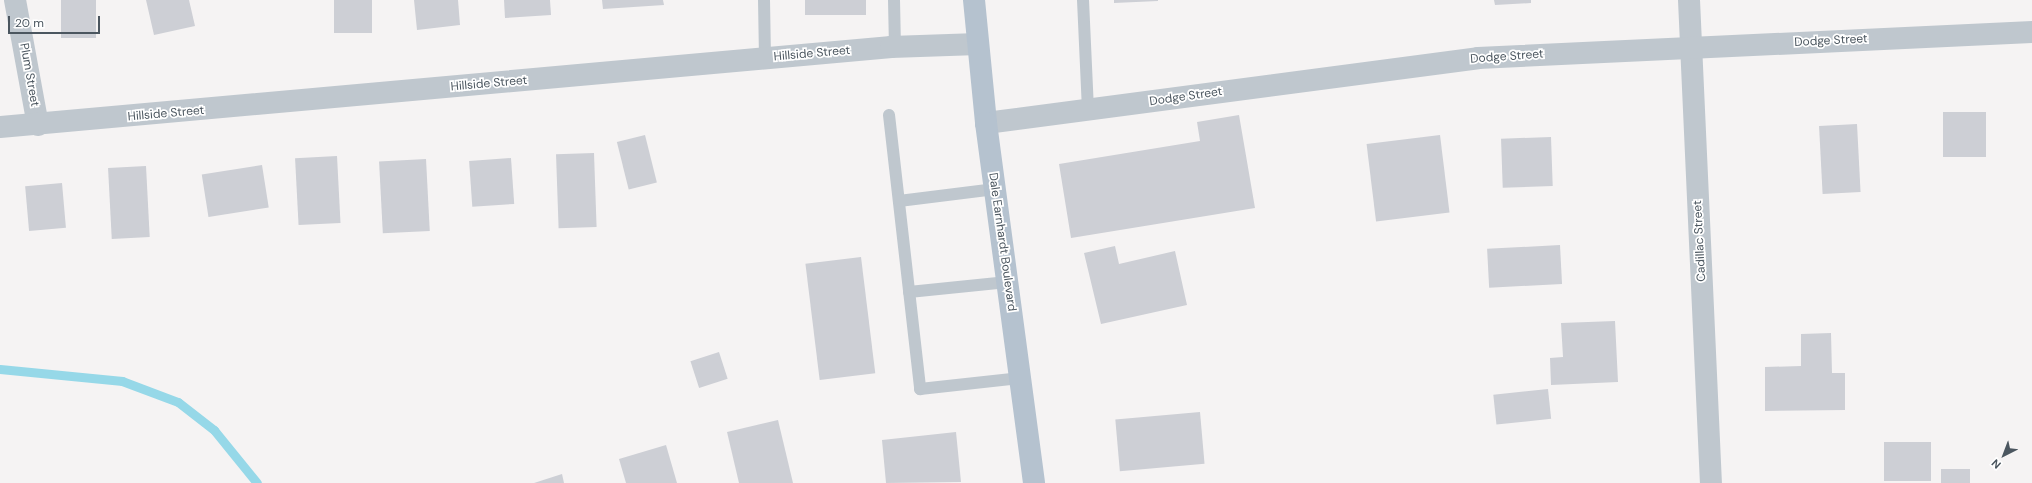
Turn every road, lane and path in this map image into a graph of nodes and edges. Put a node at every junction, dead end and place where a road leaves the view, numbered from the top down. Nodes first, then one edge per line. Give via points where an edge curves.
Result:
1 (15, 0) edge
2 (764, 0) edge
3 (894, 0) edge
4 (974, 0) edge
5 (1083, 0) edge
6 (1689, 0) edge
7 (2032, 32) edge
8 (978, 44) junction
9 (895, 47) junction
10 (1691, 48) junction
11 (765, 59) junction
12 (1088, 110) junction
13 (889, 116) dead end
14 (986, 123) junction
15 (38, 126) junction
16 (0, 127) edge
17 (995, 189) junction
18 (899, 201) junction
19 (1007, 282) junction
20 (909, 292) junction
21 (1020, 378) junction
22 (1034, 483) edge
23 (1711, 483) edge

1 - 15 street, Plum Street
2 - 11 lane
3 - 9 lane
4 - 8 main road, Dale Earnhardt Boulevard
5 - 12 lane
6 - 10 street, Cadillac Street
7 - 10 street, Dodge Street
8 - 9 street, Hillside Street
8 - 14 main road, Dale Earnhardt Boulevard
9 - 11 street, Hillside Street
10 - 12 street, Dodge Street via 1478,58
10 - 23 street, Cadillac Street
11 - 15 street, Hillside Street
12 - 14 street, Dodge Street
13 - 18 lane
14 - 17 main road, Dale Earnhardt Boulevard
15 - 16 street, Hillside Street
17 - 18 lane
17 - 19 main road, Dale Earnhardt Boulevard
18 - 20 lane
19 - 20 lane
19 - 21 main road, Dale Earnhardt Boulevard
20 - 21 lane via 920,389
21 - 22 main road, Dale Earnhardt Boulevard

